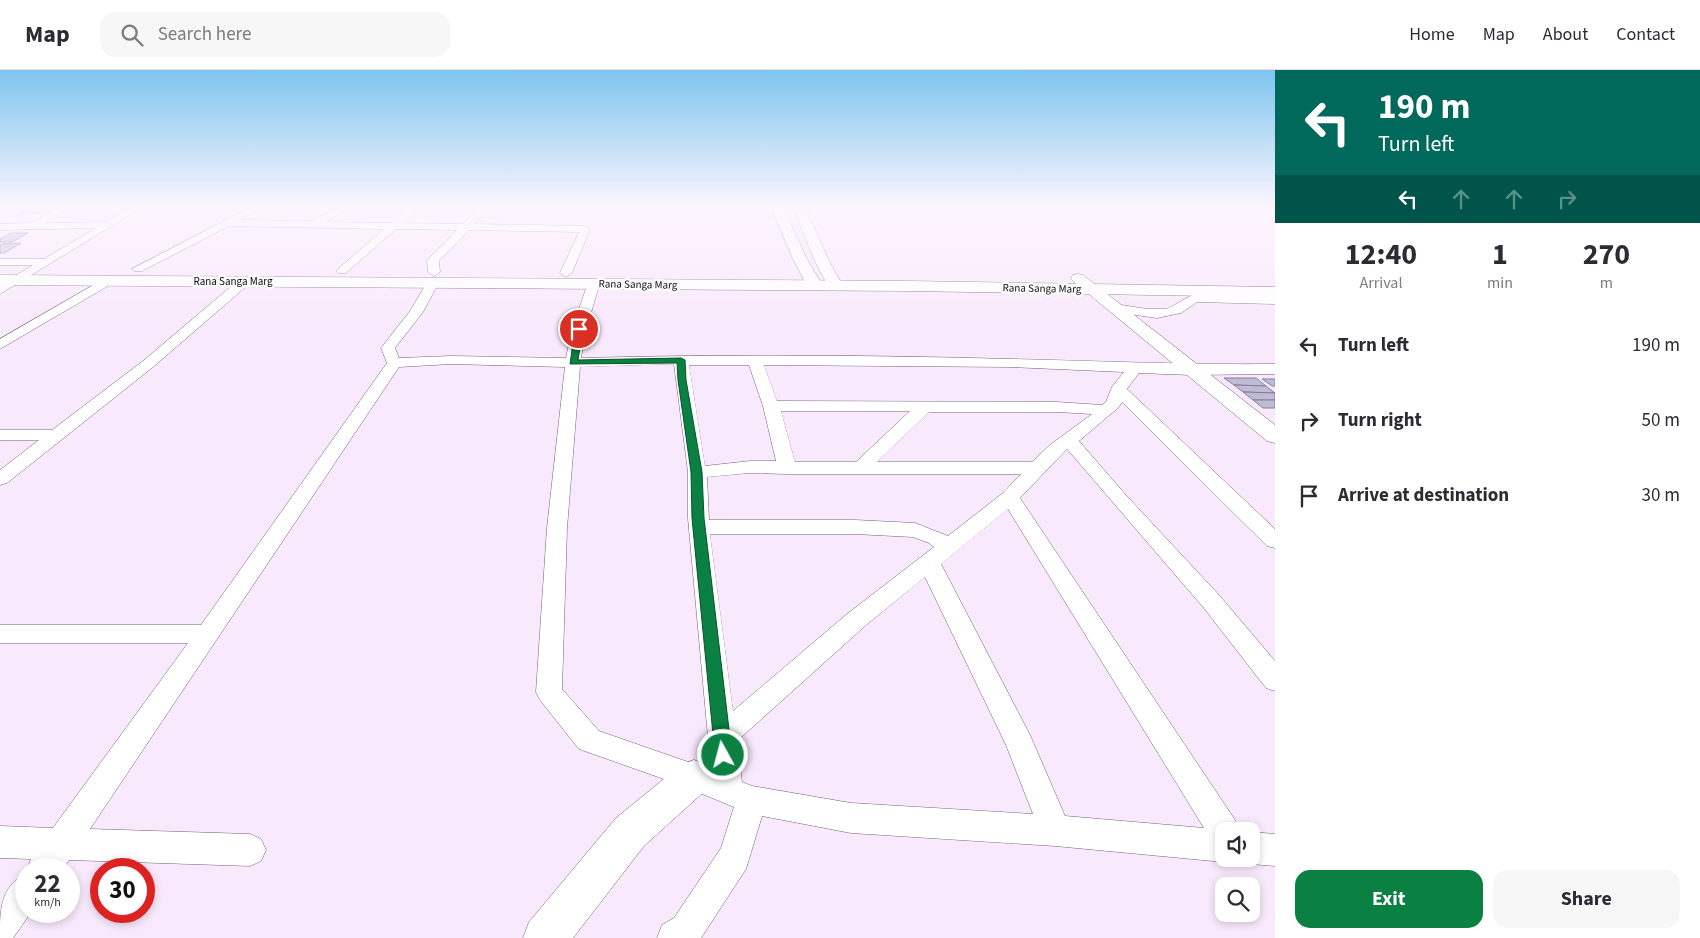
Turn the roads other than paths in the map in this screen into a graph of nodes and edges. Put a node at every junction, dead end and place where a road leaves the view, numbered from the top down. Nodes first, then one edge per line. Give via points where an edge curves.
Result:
1 (70, 248) edge
2 (181, 248) edge
3 (369, 248) edge
4 (445, 248) edge
5 (577, 248) edge
6 (796, 248) edge
7 (818, 248) edge
8 (0, 262) edge
9 (40, 265) junction
10 (138, 269) junction
11 (0, 270) edge
12 (342, 271) junction
13 (566, 273) junction
14 (434, 277) junction
15 (109, 280) junction
16 (812, 280) junction
17 (1275, 280) edge
18 (245, 281) junction
19 (832, 281) junction
20 (594, 283) junction
21 (1085, 284) junction
22 (3, 285) edge
23 (1275, 292) edge
24 (1275, 300) edge
25 (1115, 308) junction
26 (0, 345) edge
27 (681, 360) junction
28 (755, 362) junction
29 (394, 363) junction
30 (573, 363) junction
31 (1135, 368) junction
32 (1275, 369) edge
33 (1191, 370) junction
34 (1118, 390) junction
35 (771, 406) junction
36 (923, 408) junction
37 (1106, 410) junction
38 (0, 435) edge
39 (57, 435) junction
40 (1275, 436) edge
41 (1069, 440) junction
42 (787, 468) junction
43 (860, 468) junction
44 (1037, 468) junction
45 (696, 472) junction
46 (0, 479) edge
47 (1010, 497) junction
48 (699, 527) junction
49 (1275, 541) edge
50 (938, 555) junction
51 (0, 634) edge
52 (208, 634) junction
53 (1275, 680) edge
54 (721, 738) junction
55 (724, 789) junction
56 (1218, 822) edge
57 (1055, 831) junction
58 (0, 842) edge
59 (61, 843) junction
60 (1215, 845) edge
61 (1260, 849) edge
62 (250, 850) dead end
63 (1275, 850) edge
64 (51, 858) edge
65 (15, 906) edge
66 (0, 926) edge
67 (545, 938) edge
68 (675, 938) edge

1 - 9 street
2 - 10 street
3 - 12 street
4 - 14 street via 433,260
5 - 13 street
6 - 16 street
7 - 19 street
8 - 9 street
9 - 10 main road, Rana Sanga Marg
9 - 11 main road, Rana Sanga Marg
9 - 22 street
10 - 12 main road, Rana Sanga Marg
12 - 14 main road, Rana Sanga Marg
13 - 14 main road, Rana Sanga Marg
13 - 16 main road, Rana Sanga Marg
14 - 18 main road, Rana Sanga Marg
14 - 20 main road, Rana Sanga Marg
14 - 29 street via 416,312 388,348
15 - 18 main road, Rana Sanga Marg
15 - 22 main road, Rana Sanga Marg
15 - 26 street
16 - 19 main road, Rana Sanga Marg
16 - 20 main road, Rana Sanga Marg
17 - 21 main road, Rana Sanga Marg
18 - 39 street via 148,364
19 - 21 main road, Rana Sanga Marg
20 - 30 street via 579,329
21 - 23 main road, Rana Sanga Marg
21 - 25 street
24 - 25 street via 1194,298 1186,307 1154,316
25 - 33 street
27 - 28 street
27 - 30 street
27 - 45 street
28 - 31 street via 1010,363
28 - 35 street
29 - 30 street via 451,360
29 - 52 street
30 - 55 street via 557,528 549,692 588,740
31 - 33 street
31 - 34 street
32 - 33 street
33 - 40 street
34 - 37 street
34 - 49 street
35 - 36 street
35 - 42 street
36 - 37 street
36 - 43 street
37 - 41 street
38 - 39 street
39 - 46 street
41 - 44 street
41 - 53 street via 1211,601
42 - 43 street
42 - 45 street via 750,467
43 - 44 street
44 - 47 street
45 - 48 street
47 - 50 street
47 - 56 street
48 - 50 street via 915,530 937,538
48 - 54 street
50 - 54 street via 856,620
50 - 57 street
51 - 52 street
52 - 59 street
54 - 55 street
55 - 57 street via 851,818
55 - 67 street via 630,832
55 - 68 street via 734,856 686,930
57 - 60 street
58 - 59 street
59 - 62 street
59 - 64 street
61 - 63 street
65 - 66 street

